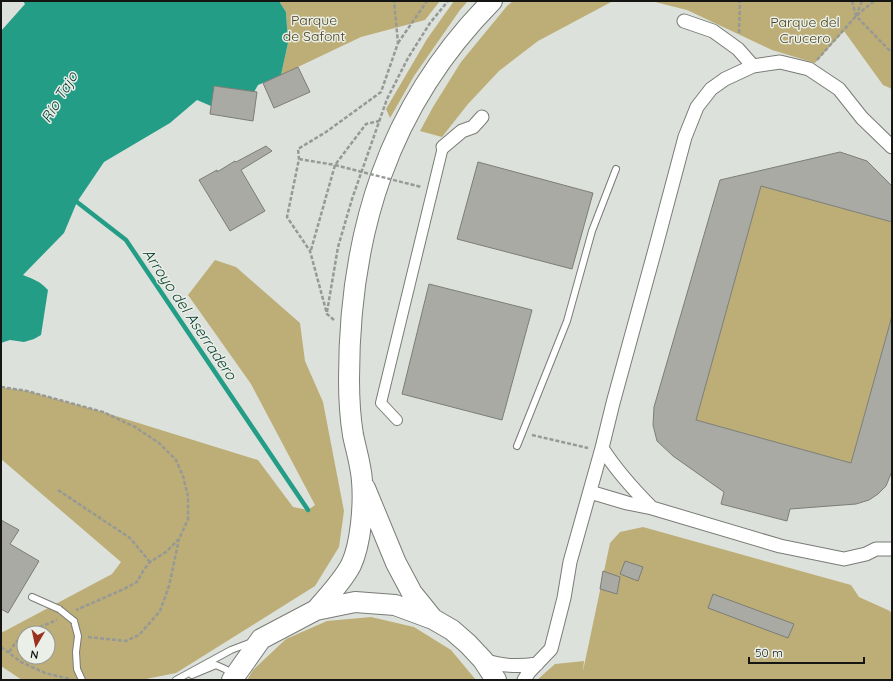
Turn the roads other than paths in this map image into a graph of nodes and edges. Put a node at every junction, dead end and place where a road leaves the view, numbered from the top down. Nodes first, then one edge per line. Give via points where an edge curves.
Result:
1 (492, 1) edge
2 (684, 21) dead end
3 (753, 66) junction
4 (482, 117) dead end
5 (443, 147) joint
6 (892, 147) edge
7 (616, 169) dead end
8 (397, 420) dead end
9 (517, 446) dead end
10 (602, 448) junction
11 (362, 481) junction
12 (590, 492) junction
13 (652, 508) junction
14 (892, 549) edge
15 (32, 597) dead end
16 (316, 610) junction
17 (433, 619) junction
18 (261, 639) junction
19 (483, 660) junction
20 (536, 664) junction
21 (233, 678) edge
22 (82, 680) edge
23 (177, 680) edge
24 (496, 680) edge
25 (524, 680) edge

1 - 11 main road via 431,75 409,112 384,167 366,224 359,256 350,336 349,380 353,433
2 - 3 street via 713,31 738,49
3 - 6 street via 780,62 809,69 839,89 862,118
3 - 10 street via 711,88 697,107 685,137
4 - 5 street
5 - 8 street via 381,403
7 - 9 lane via 592,231 567,321
10 - 12 street
10 - 13 street via 628,484
11 - 16 main road via 362,515 355,553 335,589
11 - 17 main road via 396,564 412,593
12 - 13 street
12 - 20 street via 570,562 551,649
13 - 14 street via 780,546 844,559 876,549
15 - 22 lane, bridge via 59,609 74,621 78,636 76,669
16 - 17 main road via 355,602 395,605
16 - 18 main road
17 - 19 main road via 452,630
18 - 21 main road
18 - 23 lane via 231,650
19 - 20 street via 516,667
19 - 24 main road
20 - 25 street
21 - 23 lane via 225,669 216,665

